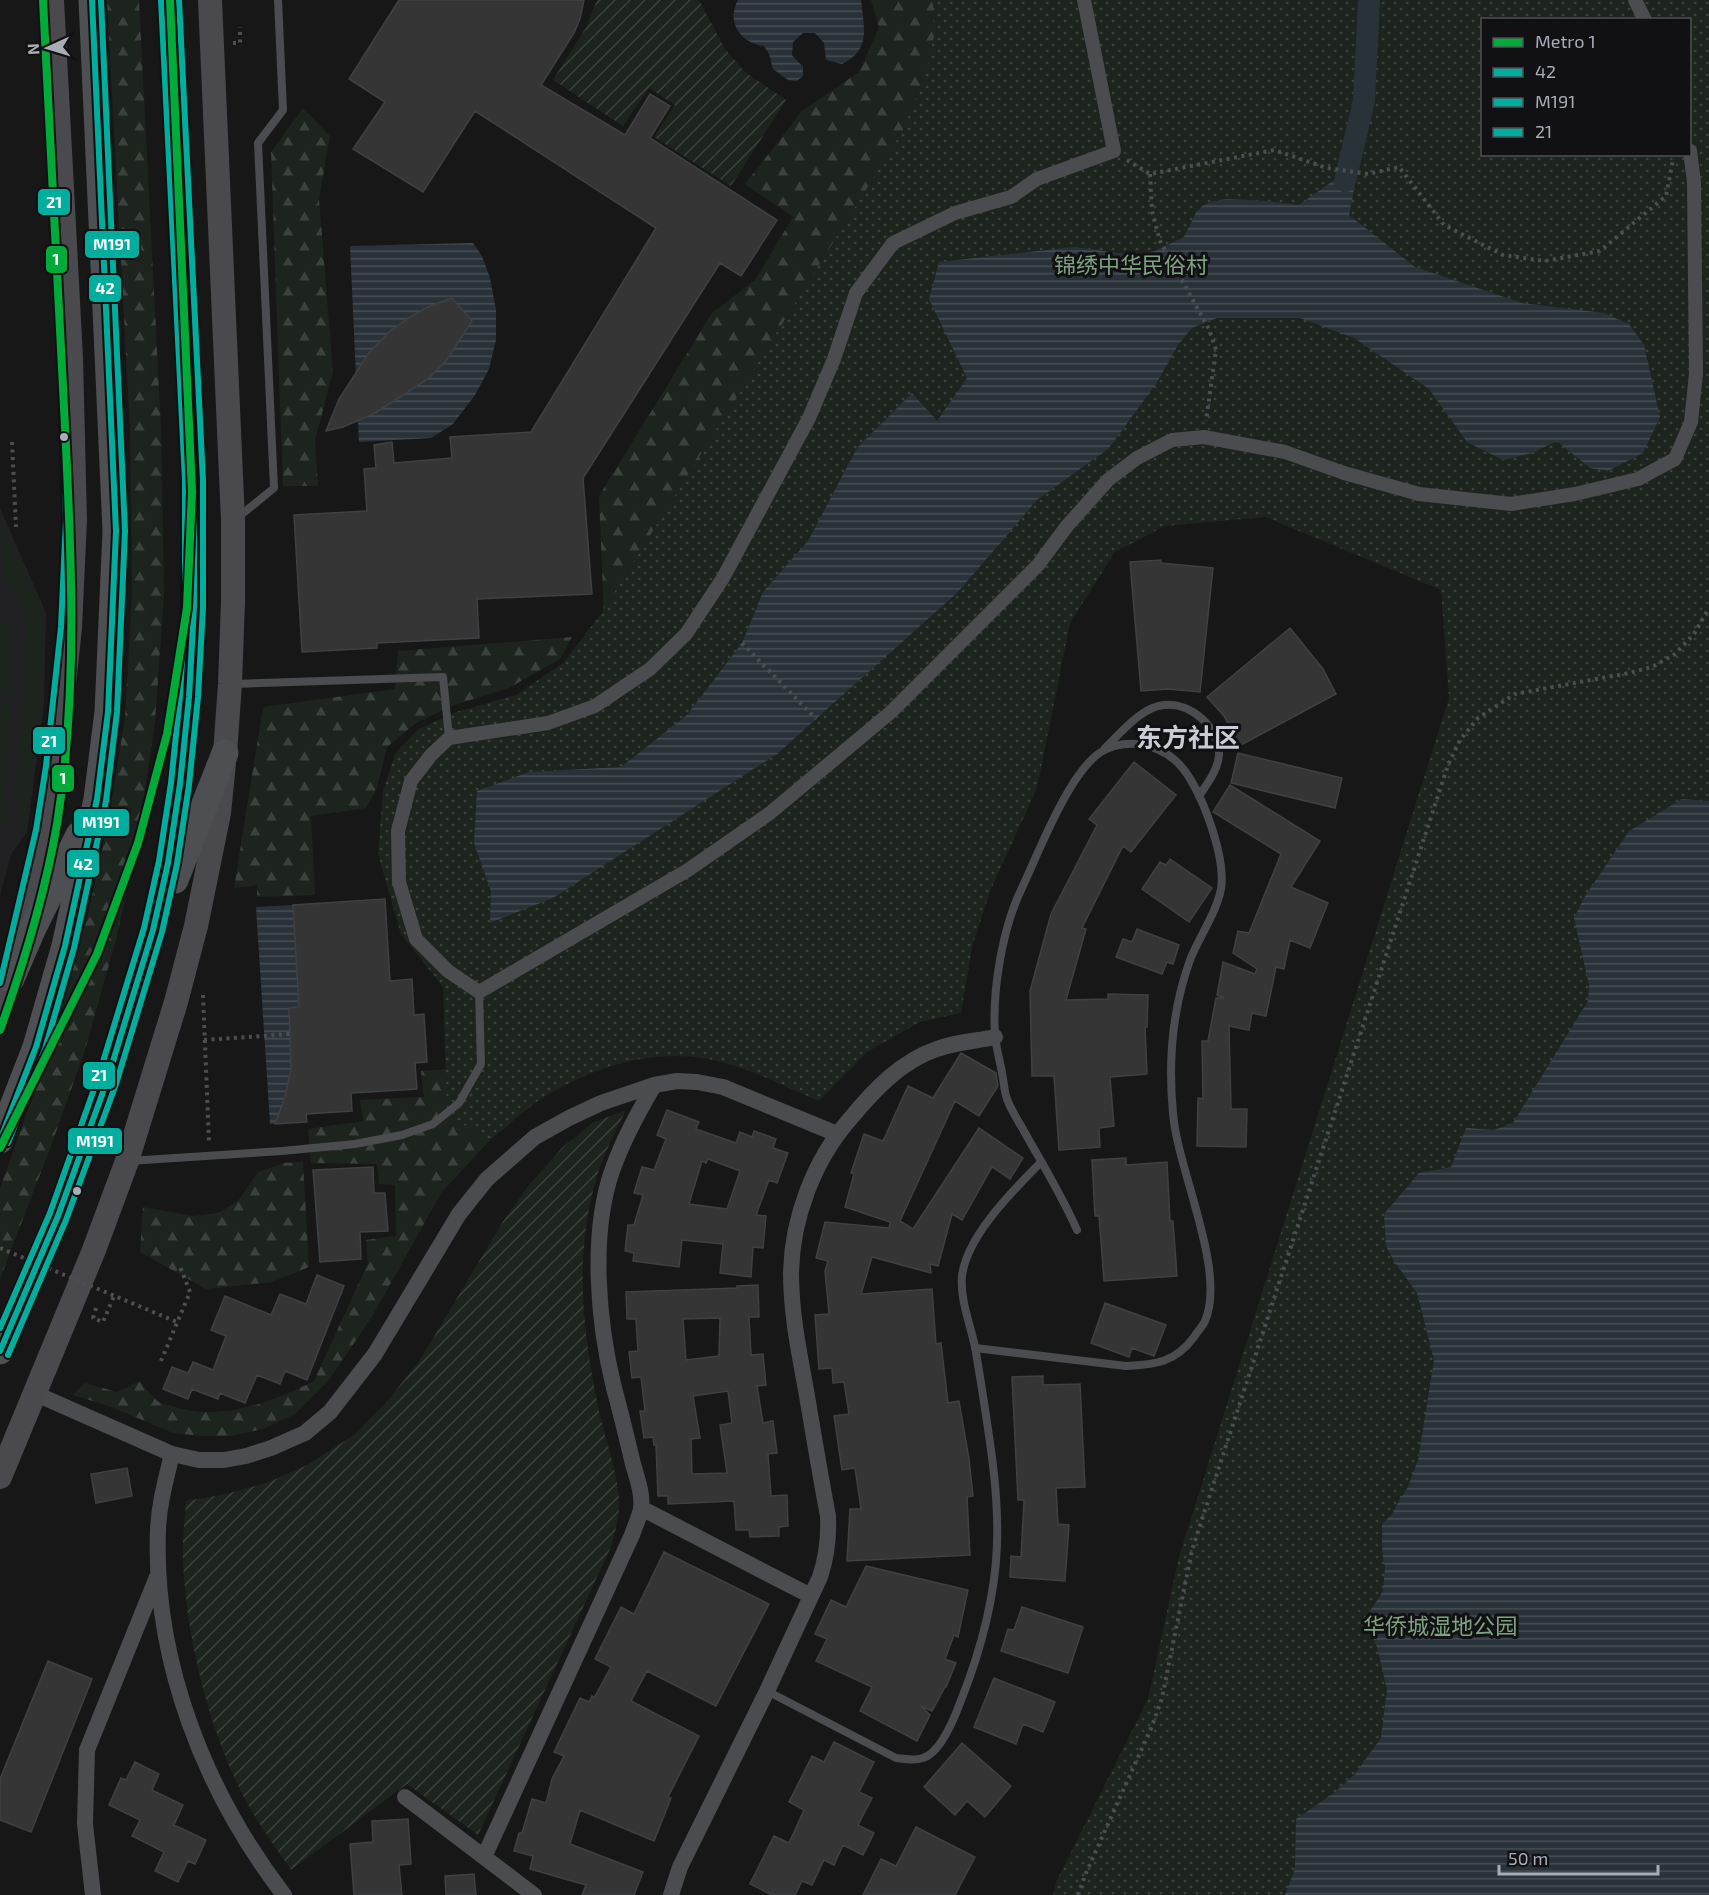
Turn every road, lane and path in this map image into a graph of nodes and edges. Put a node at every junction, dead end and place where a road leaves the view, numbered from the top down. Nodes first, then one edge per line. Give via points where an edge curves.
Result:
1 (52, 0) edge
2 (92, 0) edge
3 (170, 0) edge
4 (210, 0) edge
5 (279, 0) edge
6 (1084, 0) edge
7 (1635, 0) edge
8 (1644, 18) edge
9 (240, 27) dead end
10 (233, 43) dead end
11 (1114, 152) junction
12 (1674, 156) edge
13 (1690, 156) edge
14 (1150, 174) junction
15 (1204, 437) junction
16 (12, 442) dead end
17 (233, 521) junction
18 (16, 527) dead end
19 (1709, 608) edge
20 (742, 643) dead end
21 (230, 684) junction
22 (816, 719) dead end
23 (449, 738) junction
24 (1101, 752) junction
25 (225, 753) junction
26 (1199, 796) junction
27 (97, 800) junction
28 (153, 930) junction
29 (11, 979) junction
30 (202, 984) dead end
31 (479, 992) junction
32 (0, 1011) edge
33 (291, 1034) dead end
34 (995, 1037) junction
35 (204, 1040) junction
36 (654, 1085) junction
37 (837, 1134) junction
38 (0, 1140) edge
39 (209, 1156) junction
40 (127, 1161) junction
41 (1041, 1162) junction
42 (1077, 1230) dead end
43 (0, 1248) edge
44 (179, 1264) dead end
45 (114, 1296) junction
46 (99, 1303) dead end
47 (177, 1322) junction
48 (975, 1348) junction
49 (0, 1351) edge
50 (161, 1361) dead end
51 (36, 1394) junction
52 (172, 1454) junction
53 (0, 1477) edge
54 (641, 1508) junction
55 (157, 1575) junction
56 (811, 1596) junction
57 (767, 1691) junction
58 (405, 1797) dead end
59 (484, 1857) junction
60 (93, 1895) edge
61 (284, 1895) edge
62 (534, 1895) edge
63 (671, 1895) edge
64 (1078, 1895) edge

1 - 29 main road via 70,358 74,542 70,628 55,767 45,832
2 - 27 main road via 116,531 108,712
3 - 28 main road via 194,480 194,607 180,784
4 - 17 main road
5 - 17 lane via 283,110 258,143 274,488
6 - 11 street
7 - 8 street
9 - 10 path via 240,43
11 - 14 path
11 - 23 street via 1037,179 1011,197 956,213 893,243 856,293 809,418 723,578 686,634 650,669 595,706 548,723
12 - 14 path via 1666,196 1600,251 1545,261 1503,255 1444,225 1399,167 1368,174 1327,168 1274,150
13 - 15 street via 1694,182 1696,374 1691,422 1675,459 1638,479 1511,504 1419,494 1286,452
14 - 15 path via 1152,211 1161,241 1209,329 1216,350
15 - 31 street via 1172,440 1137,458 1108,480 1038,565 891,712 770,813 688,870
16 - 18 path
17 - 21 main road
19 - 64 path via 1694,634 1675,654 1652,667 1515,694 1478,718 1460,740 1192,1550 1162,1698
20 - 22 path
21 - 23 lane via 442,677
21 - 25 main road
23 - 31 street via 411,781 398,831 399,882 416,939 447,971
24 - 26 lane via 1133,743 1161,751 1177,762
24 - 26 lane via 1151,709 1164,705 1191,711 1204,720 1218,743 1217,767
24 - 34 lane via 1072,786 1016,900 1001,955 994,1004
25 - 28 main road via 185,860
25 - 40 main road via 219,813 196,926
26 - 48 lane via 1216,844 1221,888 1180,992 1170,1085 1181,1162 1210,1271 1211,1296 1205,1321 1173,1358 1150,1365 1126,1366
27 - 29 main road
27 - 38 main road via 65,946 36,1047
28 - 49 main road via 103,1092 58,1216
29 - 32 main road
30 - 35 path
31 - 39 lane via 481,1064 459,1103 433,1124 356,1144
33 - 35 path
34 - 37 street via 938,1048 902,1067
34 - 41 lane via 1007,1100
35 - 39 path
36 - 37 street via 677,1081 723,1087
36 - 52 street via 601,1103 535,1137 487,1179 459,1214 375,1354 330,1412 305,1433 272,1448 224,1460
36 - 54 street via 611,1172 599,1239 599,1281 610,1372 638,1481
37 - 56 street via 816,1170 802,1207 791,1272 797,1342 828,1516 826,1561
39 - 40 lane
40 - 51 main road
41 - 42 lane
41 - 48 lane via 989,1220 967,1257 962,1289
43 - 45 path, bridge
44 - 47 path via 190,1292
45 - 46 path via 103,1322 93,1318
45 - 47 path, bridge
47 - 50 path
48 - 57 lane via 993,1460 997,1546 984,1630 955,1717 939,1746 926,1758 896,1758
51 - 52 street
51 - 53 main road
52 - 55 street via 158,1528
54 - 56 street
54 - 59 street
55 - 60 street via 87,1750 85,1824
55 - 61 street via 171,1659 201,1754 248,1843
56 - 57 street
57 - 63 street via 680,1867
58 - 59 street
59 - 62 street

